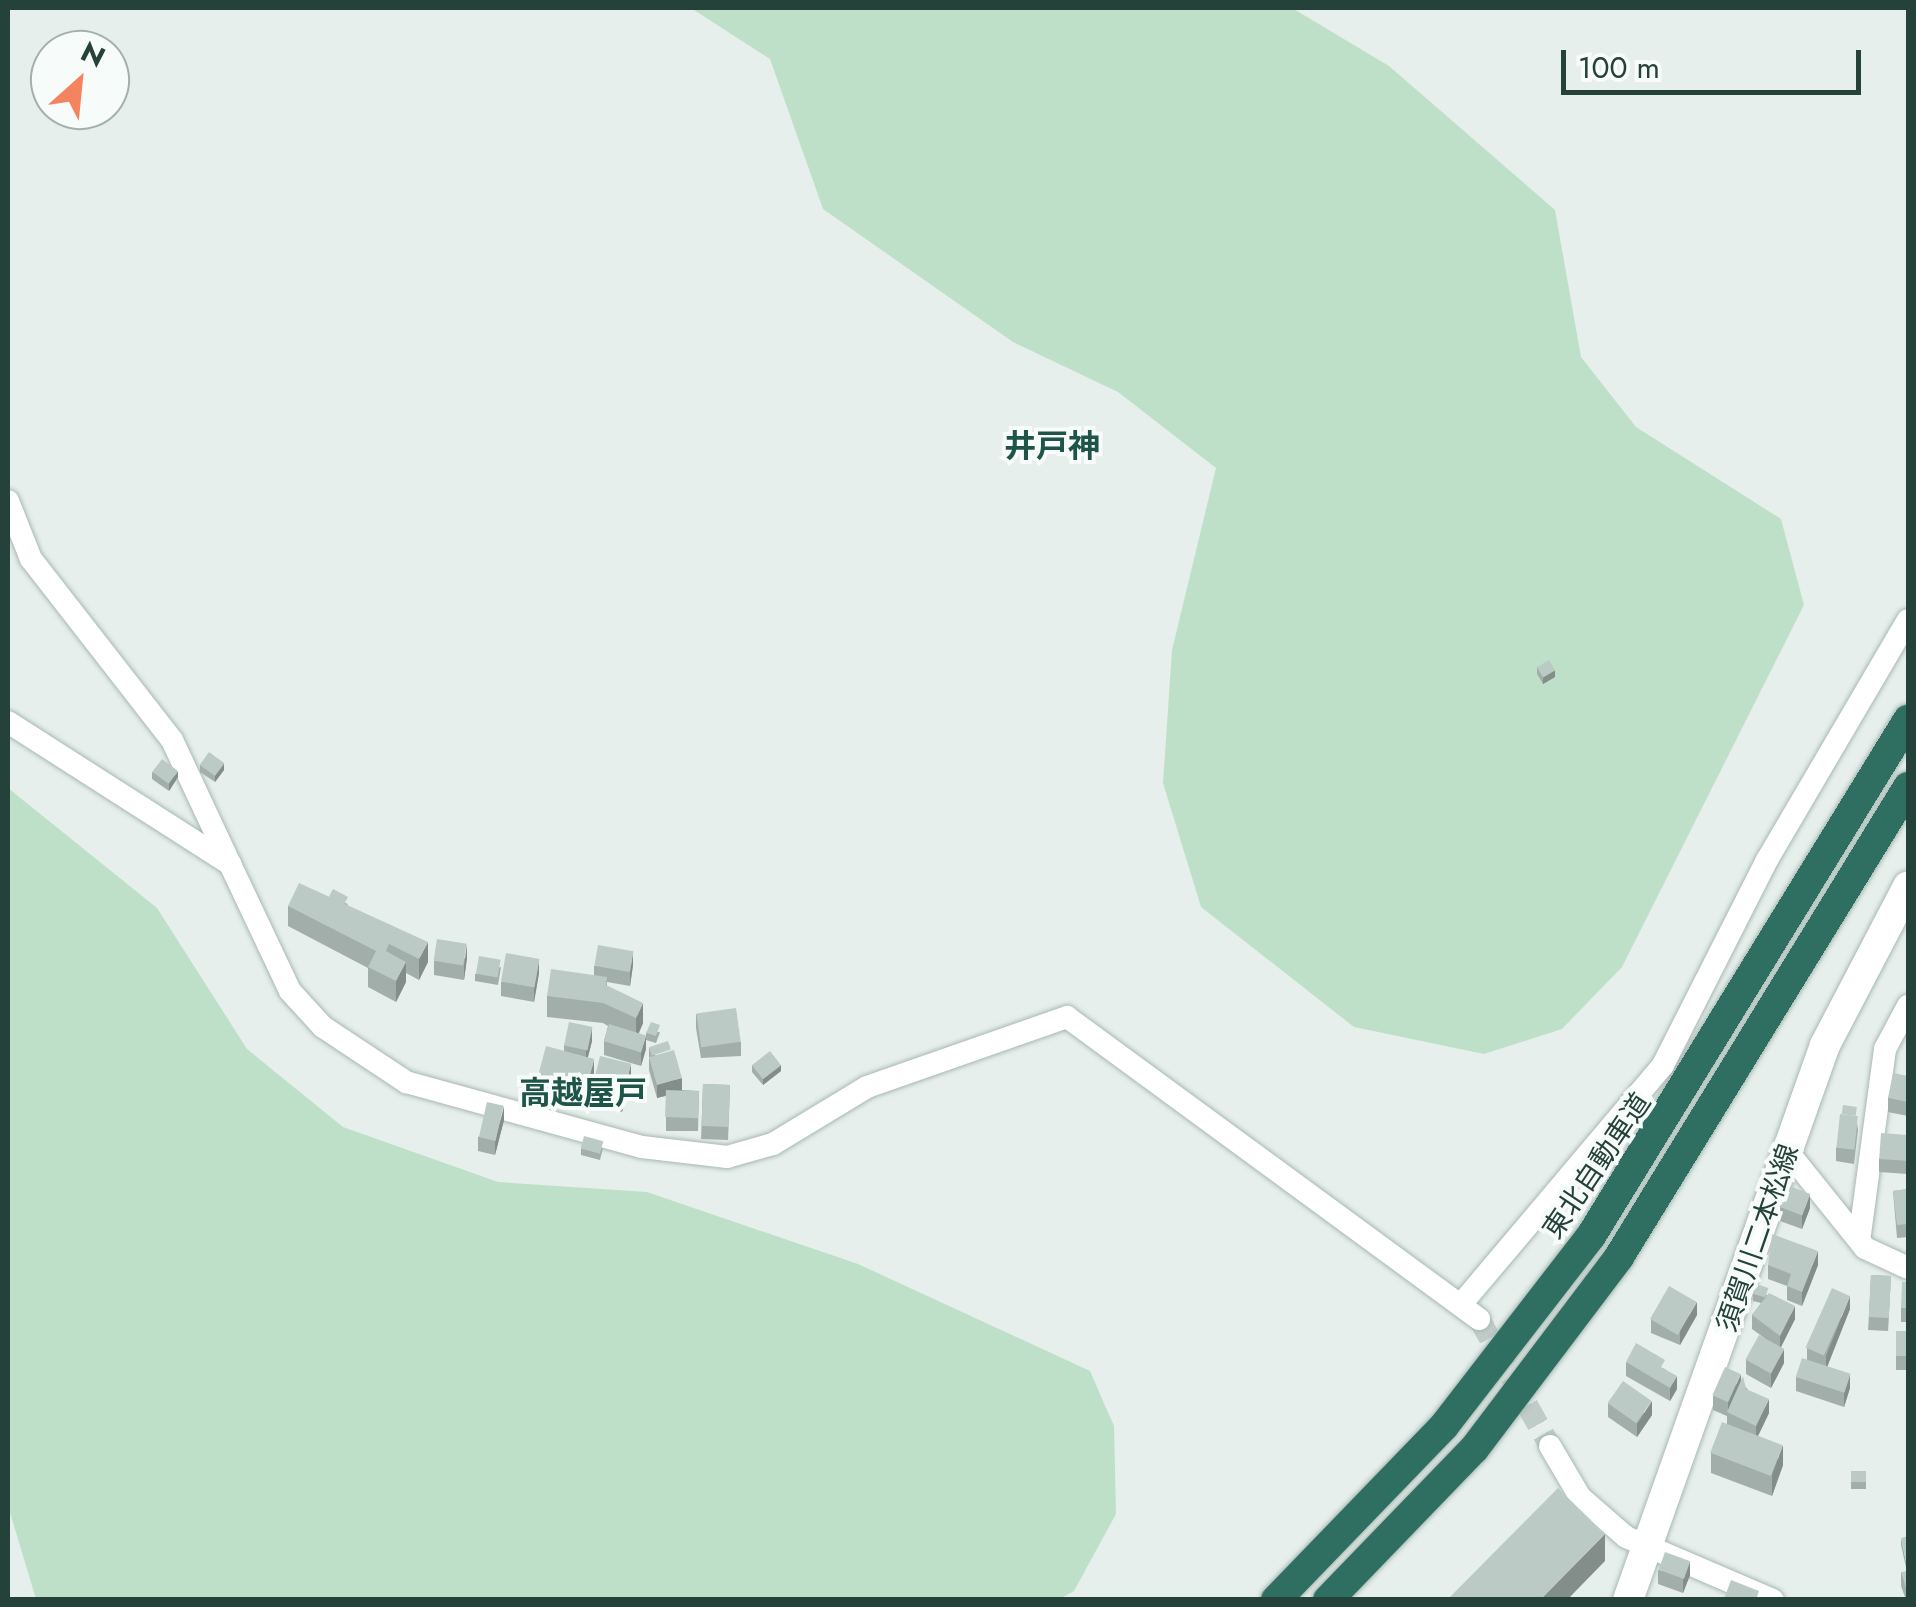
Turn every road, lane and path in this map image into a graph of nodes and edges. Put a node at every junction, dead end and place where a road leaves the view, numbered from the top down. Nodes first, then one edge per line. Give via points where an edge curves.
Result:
1 (8, 501) edge
2 (1908, 620) edge
3 (1908, 720) edge
4 (8, 722) edge
5 (1908, 788) edge
6 (230, 864) junction
7 (1908, 886) edge
8 (1908, 1006) edge
9 (1788, 1152) junction
10 (1860, 1234) junction
11 (1908, 1268) edge
12 (1550, 1446) tunnel mouth
13 (1648, 1548) junction
14 (1276, 1600) edge
15 (1328, 1600) edge
16 (1628, 1600) edge
17 (1773, 1600) edge

1 - 6 street via 30,559 172,740
2 - 6 street via 1767,860 1663,1065 1471,1311 1067,1017 866,1087 773,1144 727,1157 642,1147 406,1082 323,1027 290,991
3 - 14 highway, 東北自動車道 via 1592,1236 1444,1426
4 - 6 street
5 - 15 highway via 1618,1257 1474,1449
7 - 9 main road, 須賀川二本松線 via 1825,1046
8 - 10 street via 1884,1049
9 - 10 street
9 - 13 main road, 須賀川二本松線
10 - 11 street via 1865,1248
12 - 13 street via 1580,1497
13 - 16 main road, 須賀川二本松線
13 - 17 street

